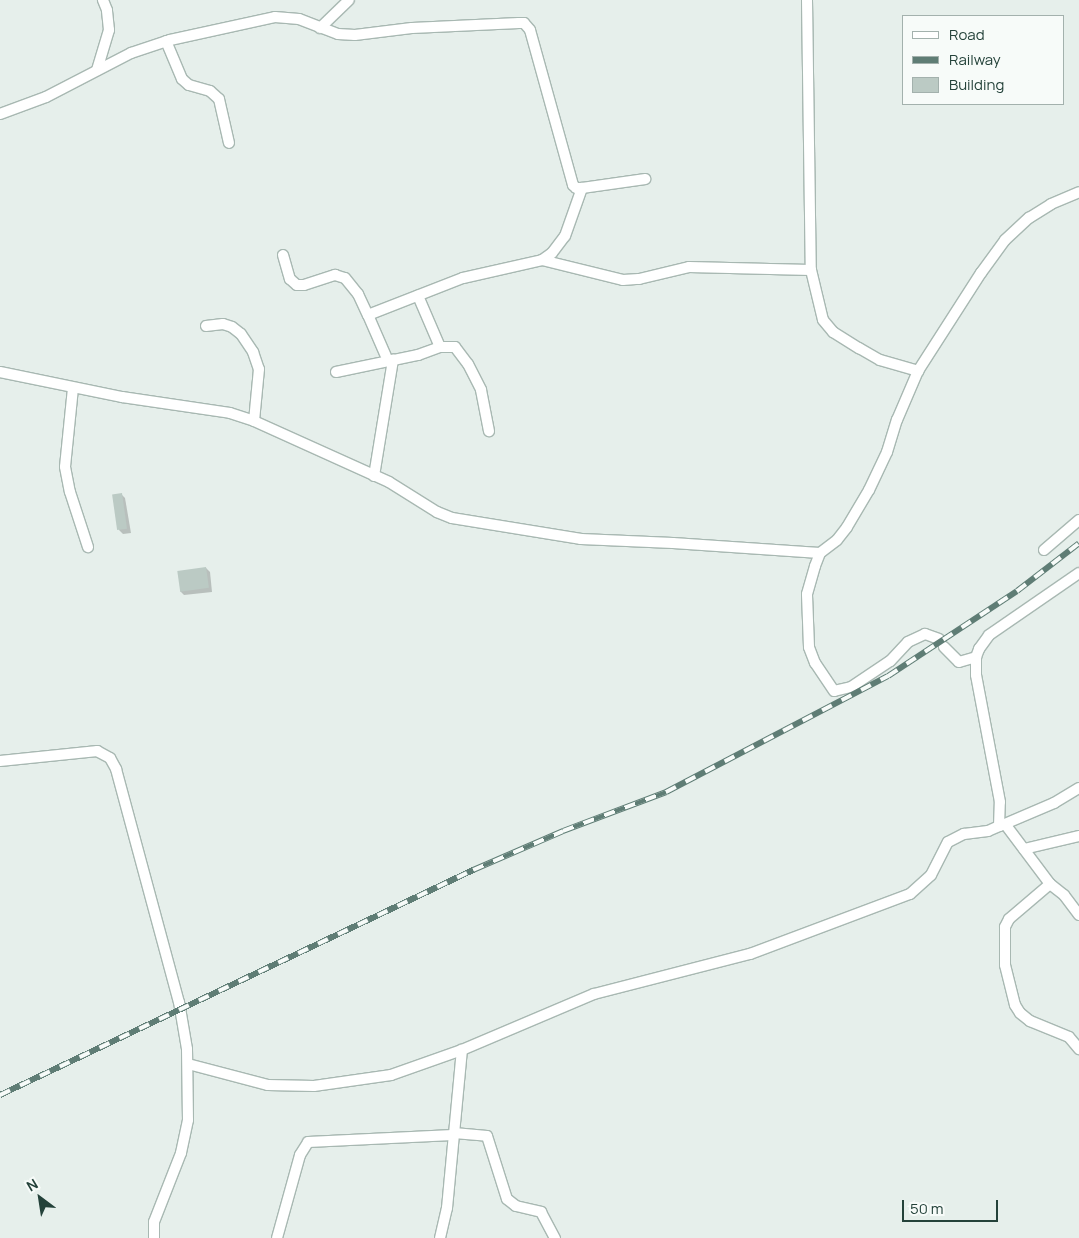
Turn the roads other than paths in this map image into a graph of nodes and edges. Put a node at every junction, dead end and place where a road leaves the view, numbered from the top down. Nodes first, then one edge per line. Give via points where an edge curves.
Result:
1 (103, 0) edge
2 (349, 0) edge
3 (806, 0) edge
4 (320, 28) junction
5 (166, 41) junction
6 (97, 70) junction
7 (0, 114) edge
8 (229, 143) dead end
9 (645, 179) dead end
10 (582, 188) junction
11 (1079, 192) edge
12 (284, 256) dead end
13 (542, 260) junction
14 (811, 270) junction
15 (418, 296) junction
16 (368, 314) junction
17 (206, 326) dead end
18 (440, 347) junction
19 (390, 361) junction
20 (0, 372) edge
21 (336, 372) dead end
22 (918, 372) junction
23 (73, 388) junction
24 (254, 421) junction
25 (489, 431) dead end
26 (374, 476) junction
27 (1079, 520) edge
28 (88, 547) dead end
29 (1044, 550) dead end
30 (820, 554) junction
31 (1079, 573) edge
32 (976, 657) junction
33 (0, 761) edge
34 (1079, 788) edge
35 (1002, 825) junction
36 (1079, 836) edge
37 (1024, 849) junction
38 (1050, 884) junction
39 (1079, 915) edge
40 (1079, 1049) edge
41 (462, 1050) junction
42 (188, 1064) junction
43 (453, 1134) junction
44 (154, 1238) edge
45 (277, 1238) edge
46 (440, 1238) edge
47 (555, 1238) edge

1 - 6 street via 109,30
2 - 4 street
3 - 14 street
4 - 5 street via 299,19 275,17
4 - 10 street via 355,35 412,28 524,23 530,30 571,180 576,188
5 - 6 street
5 - 8 street via 182,79 220,99
6 - 7 street via 46,96
9 - 10 street
10 - 13 street via 565,236
11 - 22 street via 1029,218 1005,240
12 - 16 street via 293,283 304,285 340,275 358,294
13 - 14 street via 623,280 689,267
13 - 15 street via 463,278
14 - 22 street via 823,320 833,332 880,360
15 - 16 street
15 - 18 street
16 - 19 street
17 - 24 street via 223,324 232,327 253,352 259,369
18 - 19 street
18 - 25 street via 455,347 468,364 481,390
19 - 21 street
19 - 26 street
20 - 23 street
22 - 30 street via 869,490 837,540
23 - 24 street via 230,413
23 - 28 street via 65,467
24 - 26 street
26 - 30 street via 452,518 581,539
27 - 29 street
30 - 32 street via 807,594 809,647 815,663 834,691 851,687 890,661 908,642 925,634 941,643 959,662
31 - 32 street via 989,635
32 - 35 street via 976,675
33 - 42 street via 97,751 110,758 116,768 181,1011
34 - 35 street via 1054,803
35 - 37 street
35 - 41 street via 988,831 964,834 948,842 931,875 910,894 750,954 594,994
36 - 37 street
37 - 38 street
38 - 39 street via 1064,895
38 - 40 street via 1005,926 1004,965 1020,1013 1030,1021 1069,1037
41 - 42 street via 391,1075 314,1086 268,1085
41 - 43 street
42 - 44 street via 188,1120 181,1153 154,1222
43 - 45 street via 308,1142 300,1155
43 - 46 street via 447,1208
43 - 47 street via 487,1136 507,1198 516,1206 541,1212

